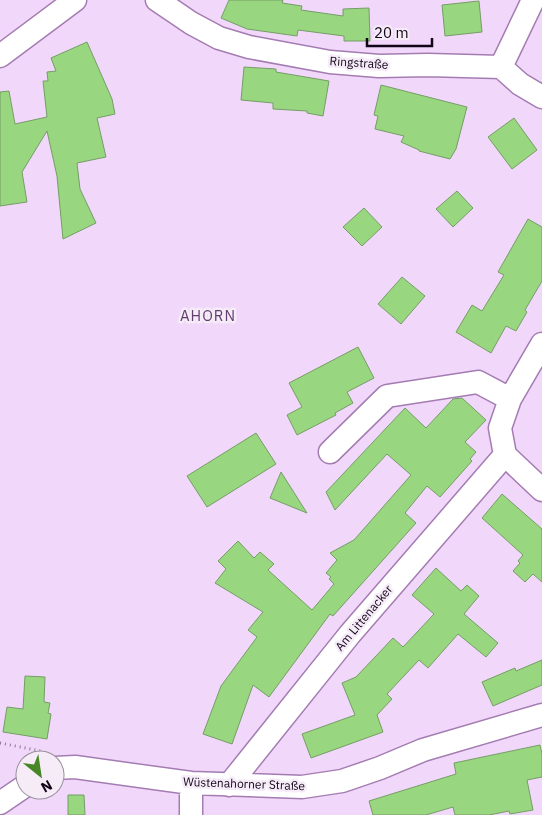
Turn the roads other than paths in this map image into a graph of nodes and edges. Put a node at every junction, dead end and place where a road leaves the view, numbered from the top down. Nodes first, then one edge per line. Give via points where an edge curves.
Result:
1 (75, 0) edge
2 (157, 0) edge
3 (533, 0) edge
4 (0, 56) edge
5 (501, 67) junction
6 (542, 97) edge
7 (542, 344) edge
8 (510, 400) junction
9 (330, 452) dead end
10 (505, 455) junction
11 (542, 490) edge
12 (542, 715) edge
13 (65, 768) edge
14 (191, 783) junction
15 (229, 785) junction
16 (15, 793) edge
17 (0, 803) edge
18 (191, 815) edge

1 - 4 street
2 - 5 street, Ringstraße via 219,38 249,47 340,63
3 - 5 street
5 - 6 street
7 - 8 street
8 - 9 street via 478,382 387,396
8 - 10 street via 500,428
10 - 11 street
10 - 15 street, Am Littenacker via 350,634
12 - 15 street, Wüstenahorner Straße via 423,750 342,781 302,787
13 - 14 street, Wüstenahorner Straße
14 - 15 street, Wüstenahorner Straße
14 - 18 street
16 - 17 street

